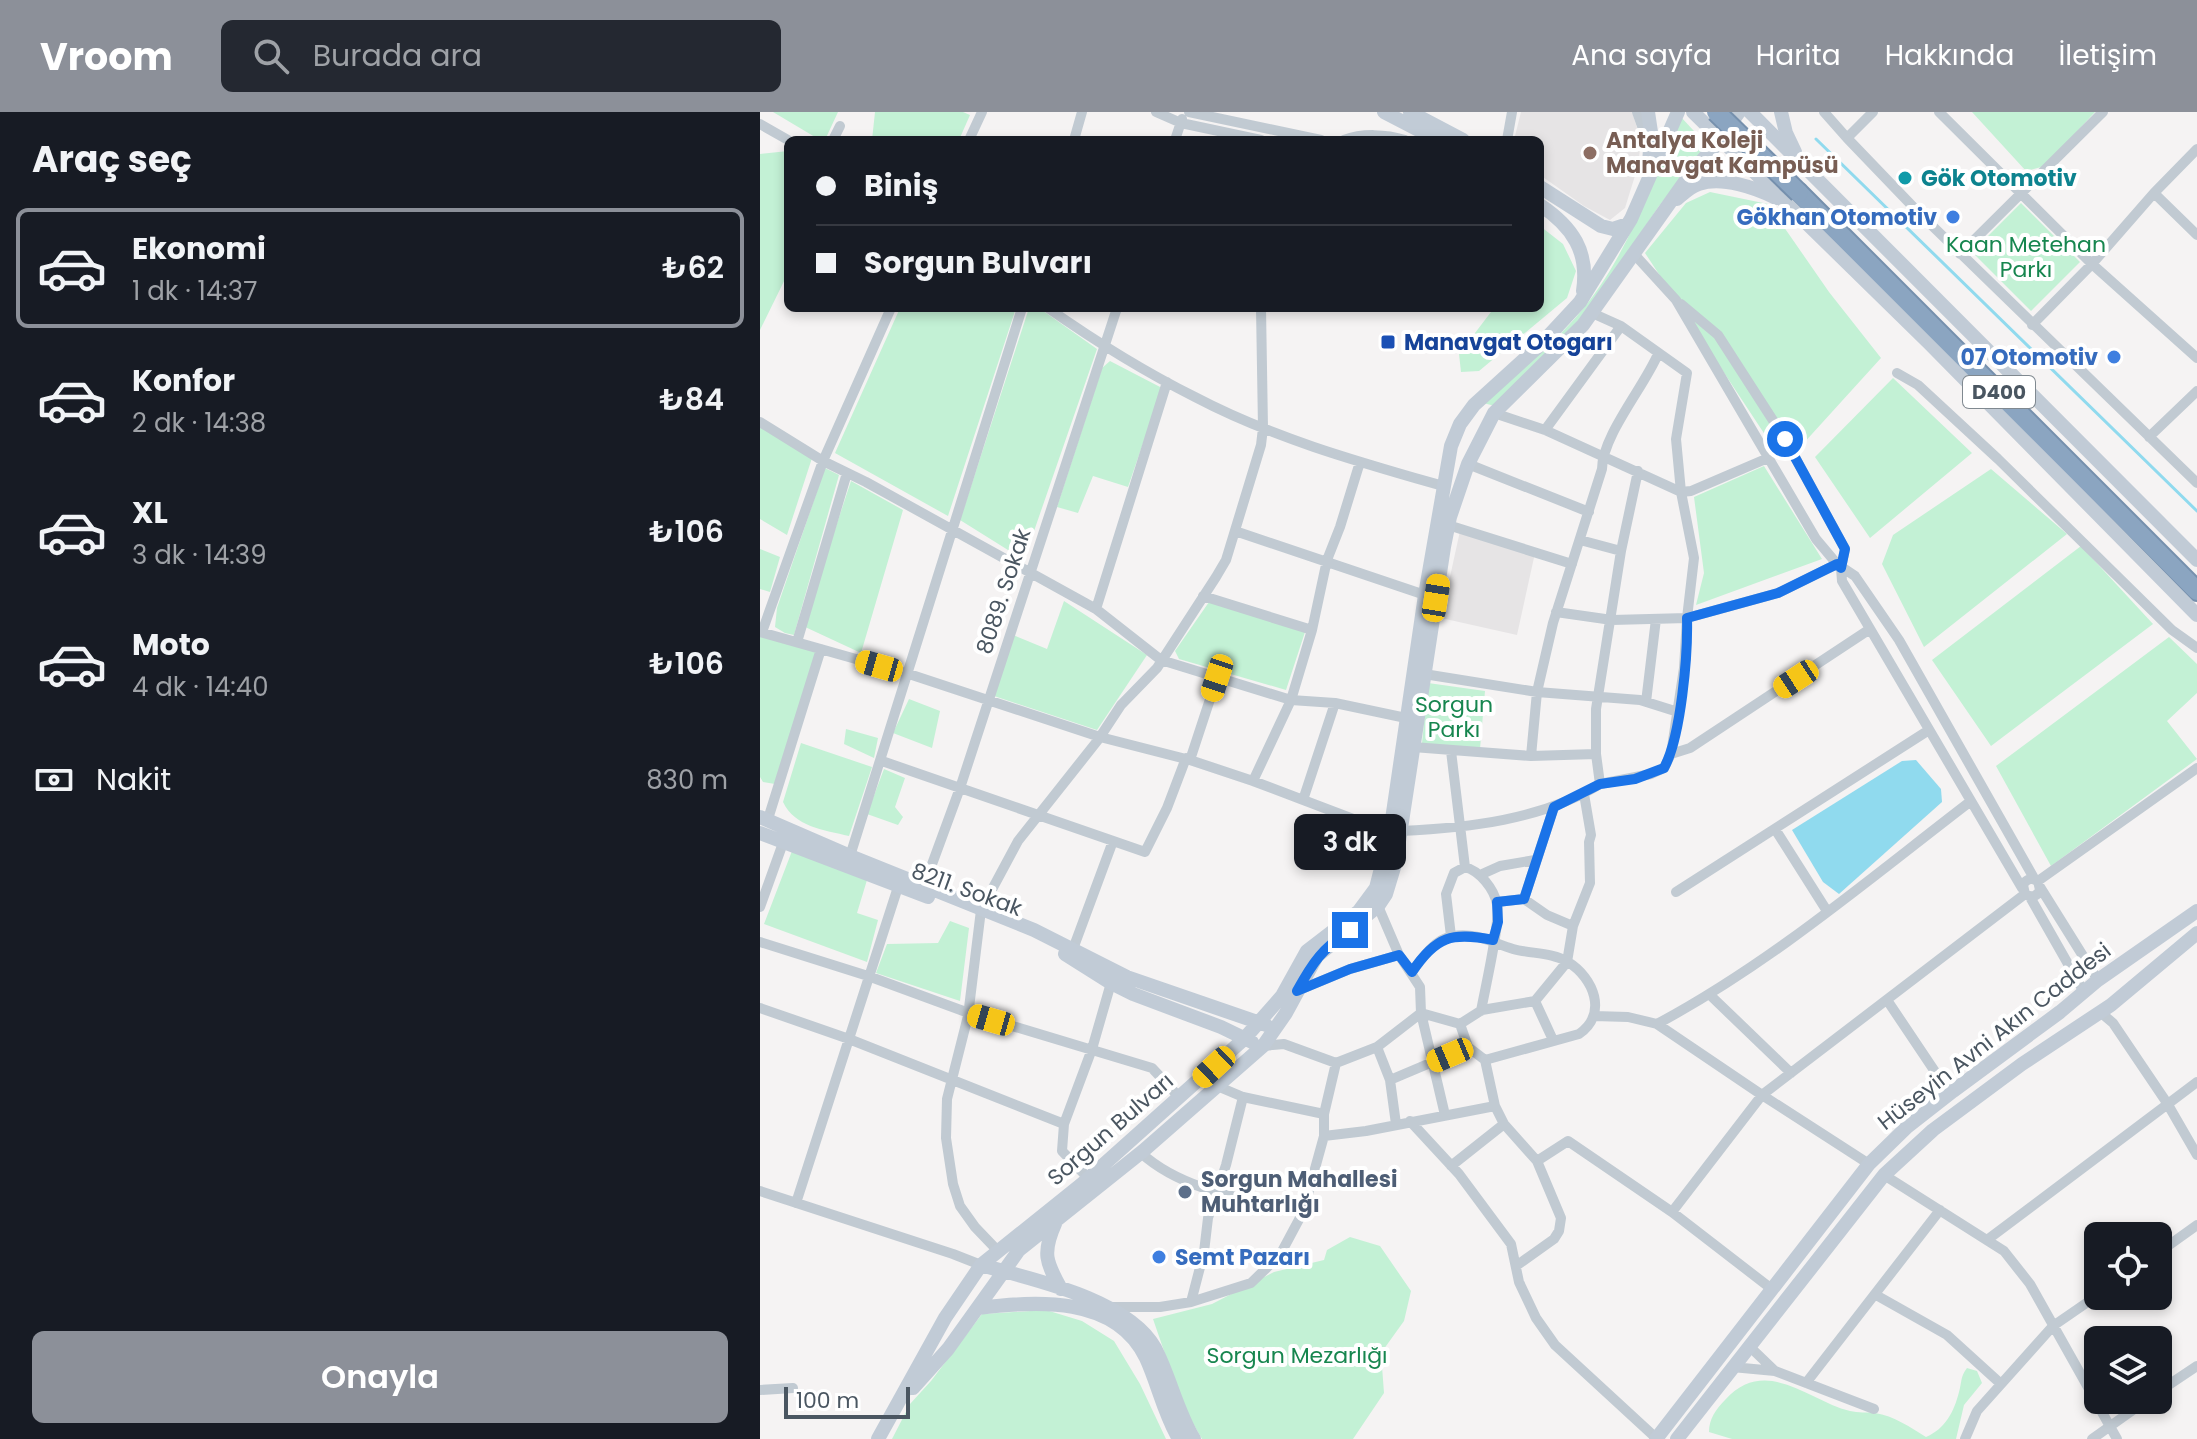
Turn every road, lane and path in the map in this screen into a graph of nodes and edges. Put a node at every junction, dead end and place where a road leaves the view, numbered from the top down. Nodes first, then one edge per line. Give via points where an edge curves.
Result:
1 (982, 112) edge
2 (1082, 112) edge
3 (1384, 112) edge
4 (1410, 112) edge
5 (1512, 112) edge
6 (1637, 112) edge
7 (1648, 112) edge
8 (1678, 112) edge
9 (1693, 112) edge
10 (1716, 112) edge
11 (1733, 112) edge
12 (1739, 112) edge
13 (1750, 112) edge
14 (1781, 112) edge
15 (1824, 112) edge
16 (1873, 112) edge
17 (1939, 112) edge
18 (2103, 112) edge
19 (1161, 113) edge
20 (1183, 115) edge
21 (760, 124) edge
22 (840, 126) dead end
23 (835, 136) edge
24 (971, 136) edge
25 (1075, 136) edge
26 (1176, 136) edge
27 (1249, 136) edge
28 (1298, 136) edge
29 (1354, 136) edge
30 (1376, 136) edge
31 (1430, 136) edge
32 (1455, 136) edge
33 (1506, 136) edge
34 (784, 138) edge
35 (1720, 138) junction
36 (1847, 138) junction
37 (2197, 149) edge
38 (1651, 154) junction
39 (1647, 181) junction
40 (1544, 190) edge
41 (1803, 190) junction
42 (2154, 193) junction
43 (2022, 194) junction
44 (1544, 209) edge
45 (1665, 210) junction
46 (1628, 224) junction
47 (2197, 235) edge
48 (1634, 254) junction
49 (1960, 254) junction
50 (2092, 264) junction
51 (1676, 300) junction
52 (1580, 302) junction
53 (889, 312) edge
54 (1021, 312) edge
55 (1054, 312) edge
56 (1116, 312) edge
57 (1261, 312) edge
58 (1592, 313) junction
59 (2032, 325) junction
60 (1621, 326) junction
61 (1103, 347) junction
62 (1658, 354) junction
63 (2197, 358) edge
64 (1897, 373) dead end
65 (1167, 382) junction
66 (2197, 391) edge
67 (1474, 405) junction
68 (1494, 413) junction
69 (760, 422) edge
70 (1263, 428) junction
71 (1545, 430) junction
72 (2149, 437) junction
73 (1602, 458) junction
74 (1768, 458) junction
75 (823, 461) junction
76 (1360, 462) junction
77 (1447, 462) junction
78 (1468, 464) junction
79 (1638, 471) junction
80 (847, 473) junction
81 (2197, 483) edge
82 (1443, 486) junction
83 (1681, 492) junction
84 (1589, 512) junction
85 (1448, 525) junction
86 (951, 530) junction
87 (1235, 531) junction
88 (1580, 540) junction
89 (1621, 551) junction
90 (1327, 560) junction
91 (2197, 560) edge
92 (1572, 564) junction
93 (1839, 566) junction
94 (1030, 574) junction
95 (2197, 576) edge
96 (2197, 591) edge
97 (1425, 595) junction
98 (1203, 596) junction
99 (1096, 609) junction
100 (1556, 612) junction
101 (2197, 615) edge
102 (1687, 618) junction
103 (1656, 619) junction
104 (1612, 620) junction
105 (1870, 629) junction
106 (1312, 630) junction
107 (761, 632) edge
108 (797, 642) junction
109 (2197, 648) edge
110 (821, 649) junction
111 (1161, 660) junction
112 (909, 674) junction
113 (1424, 674) junction
114 (1217, 678) junction
115 (1537, 692) junction
116 (1598, 697) junction
117 (1291, 700) junction
118 (988, 701) junction
119 (1646, 702) junction
120 (1335, 703) junction
121 (1678, 712) junction
122 (1406, 718) junction
123 (1929, 730) junction
124 (1100, 737) junction
125 (1413, 747) junction
126 (1451, 751) junction
127 (1596, 754) junction
128 (1671, 754) junction
129 (1531, 756) junction
130 (1188, 759) junction
131 (882, 761) junction
132 (2197, 768) edge
133 (1253, 781) junction
134 (1600, 784) junction
135 (960, 788) junction
136 (1584, 794) junction
137 (1303, 800) junction
138 (1971, 801) junction
139 (1554, 807) junction
140 (1038, 814) junction
141 (764, 818) edge
142 (1459, 828) junction
143 (1775, 829) junction
144 (1395, 832) junction
145 (760, 833) edge
146 (1113, 841) junction
147 (783, 843) junction
148 (850, 856) junction
149 (1535, 860) junction
150 (1465, 867) junction
151 (1480, 875) junction
152 (2038, 883) junction
153 (924, 886) junction
154 (898, 887) junction
155 (1676, 892) dead end
156 (2026, 893) junction
157 (1524, 899) junction
158 (1497, 902) junction
159 (1378, 906) junction
160 (760, 907) edge
161 (1827, 911) junction
162 (2197, 911) edge
163 (980, 913) junction
164 (1573, 926) junction
165 (2197, 933) edge
166 (1451, 936) junction
167 (1493, 940) junction
168 (760, 942) edge
169 (1073, 949) junction
170 (1399, 955) junction
171 (1567, 962) junction
172 (1412, 972) junction
173 (868, 976) junction
174 (2098, 980) junction
175 (1111, 983) junction
176 (1297, 991) junction
177 (2084, 992) junction
178 (1710, 995) junction
179 (1887, 1000) junction
180 (1535, 1001) junction
181 (2115, 1002) junction
182 (760, 1008) edge
183 (1481, 1011) junction
184 (966, 1012) junction
185 (2100, 1012) junction
186 (1421, 1013) junction
187 (1594, 1016) junction
188 (1259, 1022) junction
189 (2113, 1023) junction
190 (1460, 1024) junction
191 (1657, 1024) junction
192 (1276, 1030) junction
193 (849, 1039) junction
194 (1244, 1039) junction
195 (1553, 1040) junction
196 (1284, 1044) junction
197 (1263, 1046) junction
198 (1377, 1047) junction
199 (1468, 1047) junction
200 (1092, 1049) junction
201 (1485, 1060) junction
202 (1432, 1062) junction
203 (1336, 1063) junction
204 (1791, 1073) junction
205 (951, 1078) junction
206 (1390, 1080) junction
207 (2197, 1082) edge
208 (1217, 1086) junction
209 (1950, 1094) junction
210 (1762, 1095) junction
211 (1243, 1097) junction
212 (1180, 1098) junction
213 (2167, 1103) junction
214 (1495, 1106) junction
215 (1324, 1114) junction
216 (1445, 1115) junction
217 (1410, 1121) junction
218 (1064, 1124) junction
219 (1396, 1124) junction
220 (1504, 1124) junction
221 (1324, 1136) junction
222 (1141, 1153) junction
223 (2197, 1155) edge
224 (1537, 1161) junction
225 (1869, 1164) junction
226 (1451, 1166) junction
227 (1884, 1175) junction
228 (1088, 1178) junction
229 (760, 1191) edge
230 (1216, 1192) junction
231 (796, 1203) junction
232 (1940, 1210) junction
233 (1303, 1212) junction
234 (1672, 1212) junction
235 (1055, 1223) junction
236 (2197, 1225) edge
237 (1987, 1240) junction
238 (2172, 1243) edge
239 (997, 1250) junction
240 (981, 1265) junction
241 (1516, 1266) junction
242 (1002, 1271) junction
243 (1061, 1289) junction
244 (1773, 1290) junction
245 (963, 1291) junction
246 (1876, 1295) junction
247 (1191, 1302) junction
248 (2084, 1305) edge
249 (1106, 1307) junction
250 (978, 1308) junction
251 (2053, 1326) junction
252 (1749, 1346) junction
253 (2197, 1366) edge
254 (1732, 1367) junction
255 (1775, 1371) junction
256 (1806, 1383) junction
257 (2172, 1383) edge
258 (2001, 1384) junction
259 (793, 1388) dead end
260 (760, 1390) edge
261 (897, 1406) junction
262 (1874, 1409) dead end
263 (2127, 1414) edge
264 (2109, 1426) junction
265 (878, 1439) edge
266 (1179, 1439) edge
267 (1194, 1439) edge
268 (1656, 1439) edge
269 (1677, 1439) edge
270 (1965, 1439) edge
271 (2092, 1439) edge
272 (2117, 1439) edge

1 - 24 street
2 - 25 street
3 - 31 main road
4 - 32 main road
5 - 33 street
6 - 38 street
7 - 38 main road
8 - 39 main road, Sorgun Bulvarı
9 - 35 main road
10 - 41 highway, D400, bridge
11 - 41 highway, D400
12 - 35 main road, Sorgun Bulvarı
13 - 41 main road
14 - 41 main road
15 - 36 street
16 - 36 street
17 - 43 street
18 - 43 street
19 - 20 street
20 - 26 street
20 - 27 street
20 - 28 street
21 - 34 street
22 - 23 street
29 - 30 street
35 - 41 main road
35 - 45 main road, Sorgun Bulvarı
36 - 49 street
37 - 42 street
38 - 39 main road
39 - 46 main road, Sorgun Bulvarı
40 - 46 main road via 1601,226
41 - 45 main road via 1765,192 1700,183
41 - 91 main road
41 - 95 highway, D400
41 - 96 highway, D400
41 - 101 main road
42 - 47 street
42 - 50 street
43 - 49 street
43 - 50 street
44 - 52 main road via 1571,233 1583,254
45 - 48 main road, Sorgun Bulvarı
46 - 52 main road, Sorgun Bulvarı
48 - 51 street
48 - 58 main road, Sorgun Bulvarı
49 - 59 street
50 - 59 street
50 - 63 street
51 - 74 street
51 - 93 street via 1718,335 1785,439 1845,549
52 - 67 main road, Sorgun Bulvarı via 1554,333
53 - 75 street
54 - 86 street
55 - 61 street
56 - 61 street, 8089. Sokak
57 - 70 street
58 - 60 street
58 - 68 main road, Sorgun Bulvarı
59 - 72 street
60 - 62 street
60 - 71 street
61 - 65 street
61 - 94 street, 8089. Sokak
62 - 73 street
62 - 83 street via 1687,373 1676,439
64 - 109 street via 1918,385 2172,630
65 - 70 street
65 - 99 street
66 - 72 street
67 - 68 main road
67 - 77 main road, Sorgun Bulvarı via 1460,424
68 - 71 street
68 - 78 main road, Sorgun Bulvarı
69 - 75 street
70 - 76 street
70 - 87 street
71 - 73 street
72 - 81 street
73 - 79 street
73 - 84 street
74 - 83 street
74 - 93 street via 1816,539
75 - 80 street
75 - 107 street
76 - 82 street
76 - 90 street
77 - 78 main road
77 - 82 main road, Sorgun Bulvarı
78 - 84 street
78 - 85 main road, Sorgun Bulvarı
79 - 83 street
79 - 89 street
80 - 86 street
80 - 108 street
82 - 97 main road, Sorgun Bulvarı
83 - 102 street via 1694,558
84 - 88 street
85 - 92 street
85 - 113 main road, Sorgun Bulvarı
86 - 94 street
86 - 112 street
87 - 90 street
87 - 98 street via 1226,560
88 - 89 street
88 - 92 street
89 - 104 street
90 - 97 street
90 - 106 street
92 - 100 street
93 - 102 street via 1778,593
93 - 105 street
93 - 152 street via 1855,576 1899,640
94 - 99 street
94 - 118 street, 8089. Sokak
97 - 122 main road, Sorgun Bulvarı
98 - 106 street
98 - 111 street
99 - 111 street
100 - 104 street
100 - 115 street
102 - 103 street
102 - 121 street
103 - 104 street
103 - 119 street
104 - 116 street
105 - 123 street
105 - 128 street via 1690,748
106 - 117 street
107 - 108 street
108 - 110 street
110 - 112 street
110 - 141 street
111 - 114 street
111 - 124 street
112 - 118 street
112 - 131 street
113 - 115 street
113 - 125 main road, Sorgun Bulvarı
114 - 117 street
114 - 130 street
115 - 116 street
115 - 129 street
116 - 119 street
116 - 127 street
117 - 120 street
117 - 133 street
118 - 124 street
118 - 135 street, 8089. Sokak
119 - 121 street
120 - 122 street
120 - 137 street
121 - 128 street
122 - 144 main road, Sorgun Bulvarı
123 - 138 street
123 - 143 street
124 - 130 street
124 - 140 street
125 - 126 street
125 - 144 main road, Sorgun Bulvarı
126 - 129 street
126 - 142 street
127 - 129 street
127 - 134 street
128 - 134 street via 1664,768 1651,774
130 - 133 street
130 - 146 street via 1145,852
131 - 135 street
131 - 148 street
132 - 152 street
133 - 137 street
134 - 136 street
135 - 140 street
135 - 153 street, 8089. Sokak
136 - 139 street
136 - 164 street via 1591,835 1590,883
137 - 144 street
138 - 156 street
138 - 161 street
139 - 142 street
139 - 149 street
140 - 146 street
140 - 163 street
141 - 148 main road
142 - 144 street
142 - 150 street
143 - 155 street
143 - 161 street
144 - 159 main road, Sorgun Bulvarı via 1392,877
144 - 188 main road, Sorgun Bulvarı via 1369,899 1314,944
145 - 147 main road, 8211. Sokak
146 - 169 street
147 - 154 main road, 8211. Sokak
147 - 160 street
148 - 153 main road
149 - 151 street
149 - 157 street
150 - 151 street
150 - 166 street via 1454,873 1446,894
151 - 158 street
152 - 156 street via 2039,893
152 - 174 street
153 - 163 main road
154 - 163 main road, 8211. Sokak
154 - 173 street
156 - 177 street
156 - 179 street
157 - 158 street
157 - 164 street
158 - 167 street
159 - 170 street
159 - 176 main road, Sorgun Bulvarı via 1325,947
161 - 178 street
162 - 174 main road, Hüseyin Avni Akın Caddesi
163 - 169 main road
163 - 175 main road, 8211. Sokak
163 - 184 street
164 - 171 street
165 - 181 main road, Hüseyin Avni Akın Caddesi
166 - 167 street
166 - 172 street via 1436,944
167 - 171 street
167 - 183 street
168 - 173 street
169 - 188 main road via 1127,977
170 - 172 street
170 - 176 street
171 - 180 street
171 - 187 street via 1589,982 1596,1001
172 - 186 street via 1420,987
173 - 184 street
173 - 193 street
174 - 177 main road, Hüseyin Avni Akın Caddesi
174 - 181 main road
175 - 194 main road, 8211. Sokak
175 - 200 street
176 - 192 main road, Sorgun Bulvarı
177 - 185 main road
177 - 209 main road, Hüseyin Avni Akın Caddesi
178 - 191 street
178 - 204 street
179 - 204 street
179 - 209 street
180 - 183 street
180 - 195 street
181 - 185 main road, Hüseyin Avni Akın Caddesi
181 - 189 street
182 - 193 street
183 - 190 street
184 - 200 street
184 - 205 street
185 - 189 street
185 - 227 main road, Hüseyin Avni Akın Caddesi via 1946,1121
186 - 190 street
186 - 198 street
186 - 202 street
187 - 191 street
187 - 195 street via 1579,1034
188 - 192 main road
188 - 194 main road, Sorgun Bulvarı
189 - 213 street
190 - 199 street
191 - 210 street
192 - 196 street
192 - 197 main road, Sorgun Bulvarı
193 - 205 street
193 - 231 street
194 - 197 main road, 8211. Sokak
194 - 212 main road, Sorgun Bulvarı
195 - 201 street
196 - 197 street
196 - 203 street
197 - 208 main road, Sorgun Bulvarı
198 - 203 street
198 - 206 street
199 - 201 street
199 - 202 street
200 - 212 street via 1152,1068
200 - 218 street
201 - 214 street
202 - 206 street
202 - 216 street
203 - 215 street
204 - 210 street
205 - 218 street
205 - 239 street via 946,1138 953,1184 960,1206
206 - 219 street
207 - 213 street
208 - 211 street
208 - 222 main road, Sorgun Bulvarı
209 - 225 main road, Hüseyin Avni Akın Caddesi
210 - 225 street
210 - 234 street
211 - 215 street
211 - 230 street
212 - 228 main road, Sorgun Bulvarı
213 - 223 street
213 - 237 street
214 - 216 street
214 - 220 street
215 - 221 street
216 - 217 street
217 - 219 street
217 - 226 street
218 - 228 street via 1062,1151
219 - 221 street
220 - 224 street
220 - 226 street
221 - 233 street
222 - 230 street via 1173,1177
222 - 235 main road, Sorgun Bulvarı
224 - 234 street via 1568,1141
224 - 241 street via 1560,1227 1554,1239
225 - 244 main road, Hüseyin Avni Akın Caddesi
226 - 241 street via 1511,1244
227 - 232 street
227 - 252 main road, Hüseyin Avni Akın Caddesi
228 - 239 main road, Sorgun Bulvarı
229 - 231 street
230 - 233 street
230 - 247 street
231 - 240 street
232 - 237 street
232 - 246 street
233 - 247 street via 1280,1255 1251,1283
234 - 244 street
235 - 242 main road, Sorgun Bulvarı via 1019,1250
235 - 243 main road via 1046,1255
236 - 238 street
237 - 251 street via 2004,1251 2030,1284
239 - 240 main road, Sorgun Bulvarı
240 - 242 main road
240 - 245 main road, Sorgun Bulvarı
241 - 268 street via 1536,1318 1555,1345
242 - 243 main road
242 - 250 main road, Sorgun Bulvarı
243 - 249 main road
244 - 268 main road, Hüseyin Avni Akın Caddesi
245 - 250 main road
245 - 261 main road, Sorgun Bulvarı
246 - 256 street
246 - 258 street via 1947,1335
247 - 249 street
248 - 251 street
249 - 267 main road via 1146,1334
250 - 261 main road, Sorgun Bulvarı
250 - 266 main road via 1061,1304 1125,1330 1144,1354
251 - 258 street
251 - 264 street
252 - 254 main road, Hüseyin Avni Akın Caddesi
252 - 255 street
253 - 257 street
254 - 255 street
254 - 269 main road, Hüseyin Avni Akın Caddesi
255 - 256 street
256 - 262 street
258 - 270 street via 1977,1411
259 - 260 street
261 - 265 main road
263 - 264 street
264 - 271 street
264 - 272 street

